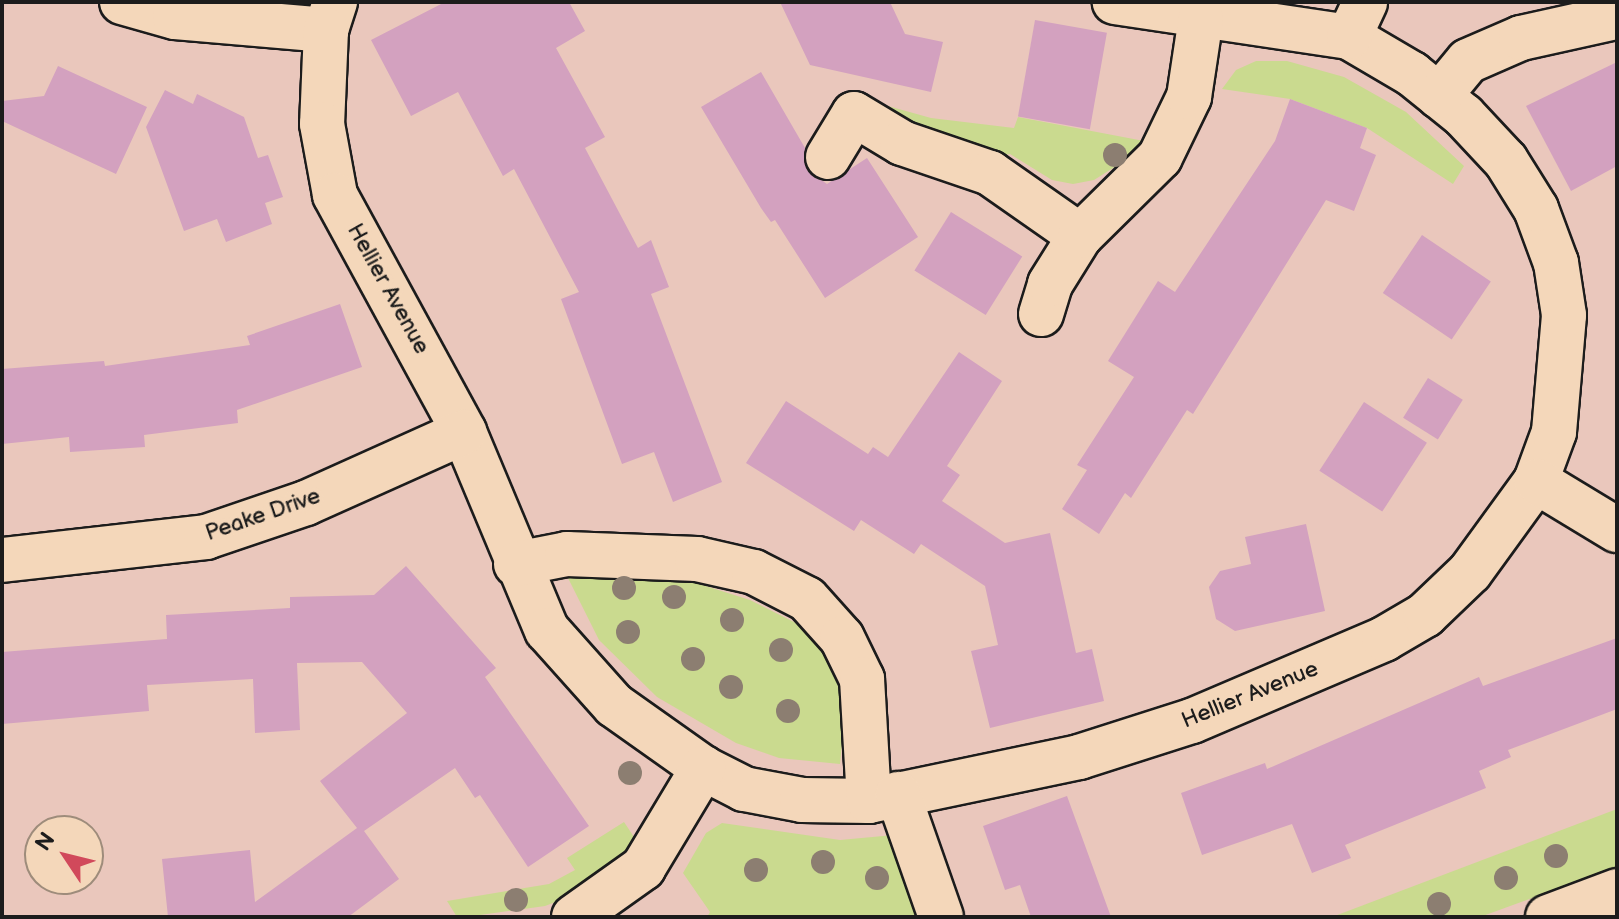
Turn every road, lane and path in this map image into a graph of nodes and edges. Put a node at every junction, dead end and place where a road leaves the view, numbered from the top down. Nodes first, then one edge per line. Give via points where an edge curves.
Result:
1 (122, 2) edge
2 (1115, 2) edge
3 (330, 16) edge
4 (1616, 17) edge
5 (1201, 18) junction
6 (1357, 20) edge
7 (1439, 96) junction
8 (828, 157) dead end
9 (1080, 236) junction
10 (1041, 314) dead end
11 (464, 432) junction
12 (1536, 481) junction
13 (1617, 530) edge
14 (2, 560) edge
15 (516, 564) junction
16 (703, 768) junction
17 (883, 798) junction
18 (1617, 891) edge
19 (574, 917) edge
20 (941, 917) edge
21 (1548, 917) edge

1 - 3 street via 175,17
2 - 5 street, Hellier Avenue
3 - 11 street, Hellier Avenue via 322,124 335,195
4 - 7 street via 1521,38 1468,61
5 - 6 street, Hellier Avenue
5 - 9 street via 1189,97 1160,157
6 - 7 street, Hellier Avenue
7 - 12 street, Hellier Avenue via 1506,161 1536,209 1556,263 1564,315 1562,370 1554,432
8 - 9 street via 854,114 902,143 990,173
9 - 10 street via 1050,284
11 - 14 street, Peake Drive via 306,503 206,537
11 - 15 street, Hellier Avenue
12 - 13 street
12 - 17 street, Hellier Avenue via 1470,572 1425,615 1384,639 1192,721 1079,757
15 - 16 street, Hellier Avenue via 547,630 580,672 659,741
15 - 17 street via 582,554 697,559 754,572 807,599 842,638 862,679
16 - 17 street, Hellier Avenue via 744,789 802,800
16 - 19 street via 643,868
17 - 20 street
18 - 21 street

